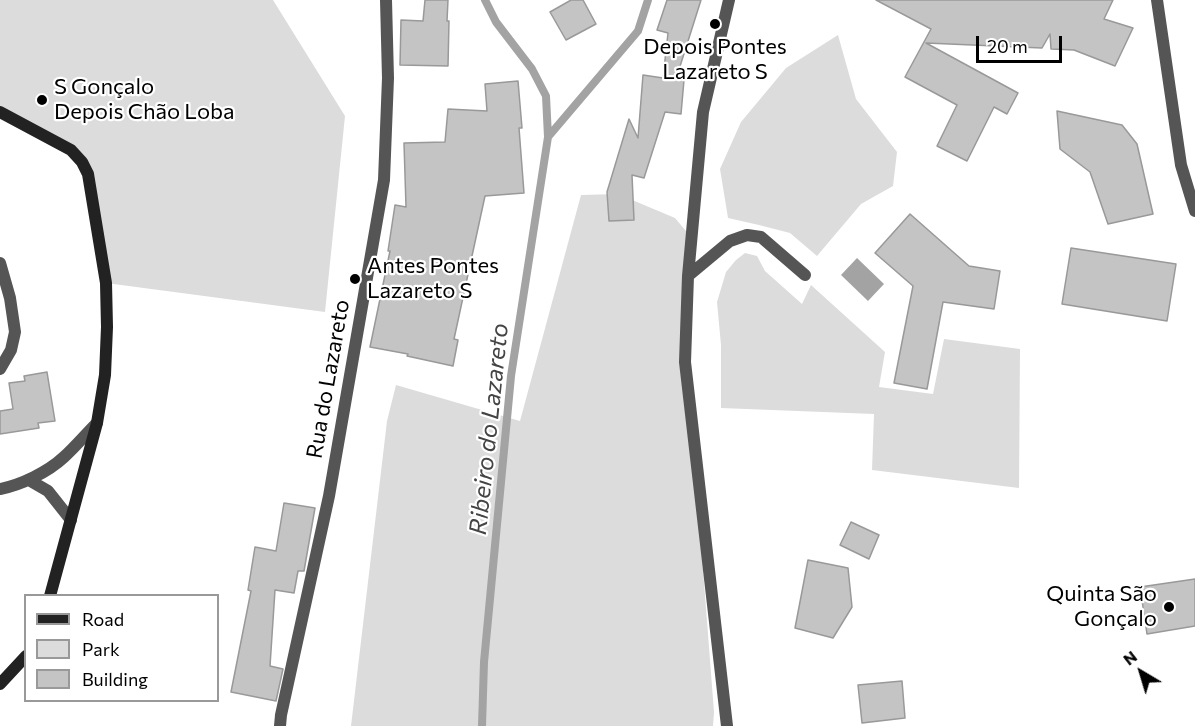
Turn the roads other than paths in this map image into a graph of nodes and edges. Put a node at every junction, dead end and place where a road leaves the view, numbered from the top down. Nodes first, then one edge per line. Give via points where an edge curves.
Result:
1 (386, 0) edge
2 (729, 0) edge
3 (1157, 0) edge
4 (0, 112) edge
5 (1195, 211) edge
6 (0, 263) edge
7 (805, 275) dead end
8 (688, 276) junction
9 (0, 369) edge
10 (97, 423) junction
11 (29, 480) junction
12 (0, 489) edge
13 (71, 520) junction
14 (51, 594) edge
15 (24, 658) edge
16 (0, 684) edge
17 (280, 726) edge
18 (727, 726) edge

1 - 17 street, Rua do Lazareto via 384,180 328,496
2 - 8 street via 704,112
3 - 5 street via 1181,165
4 - 10 main road via 71,150 88,174 106,283 105,375
6 - 9 street via 15,332 11,350
7 - 8 street via 762,237 747,235 730,241
8 - 18 street via 685,362
10 - 11 street via 62,459
10 - 13 main road
11 - 12 street
11 - 13 street via 48,491
13 - 14 main road
15 - 16 main road

